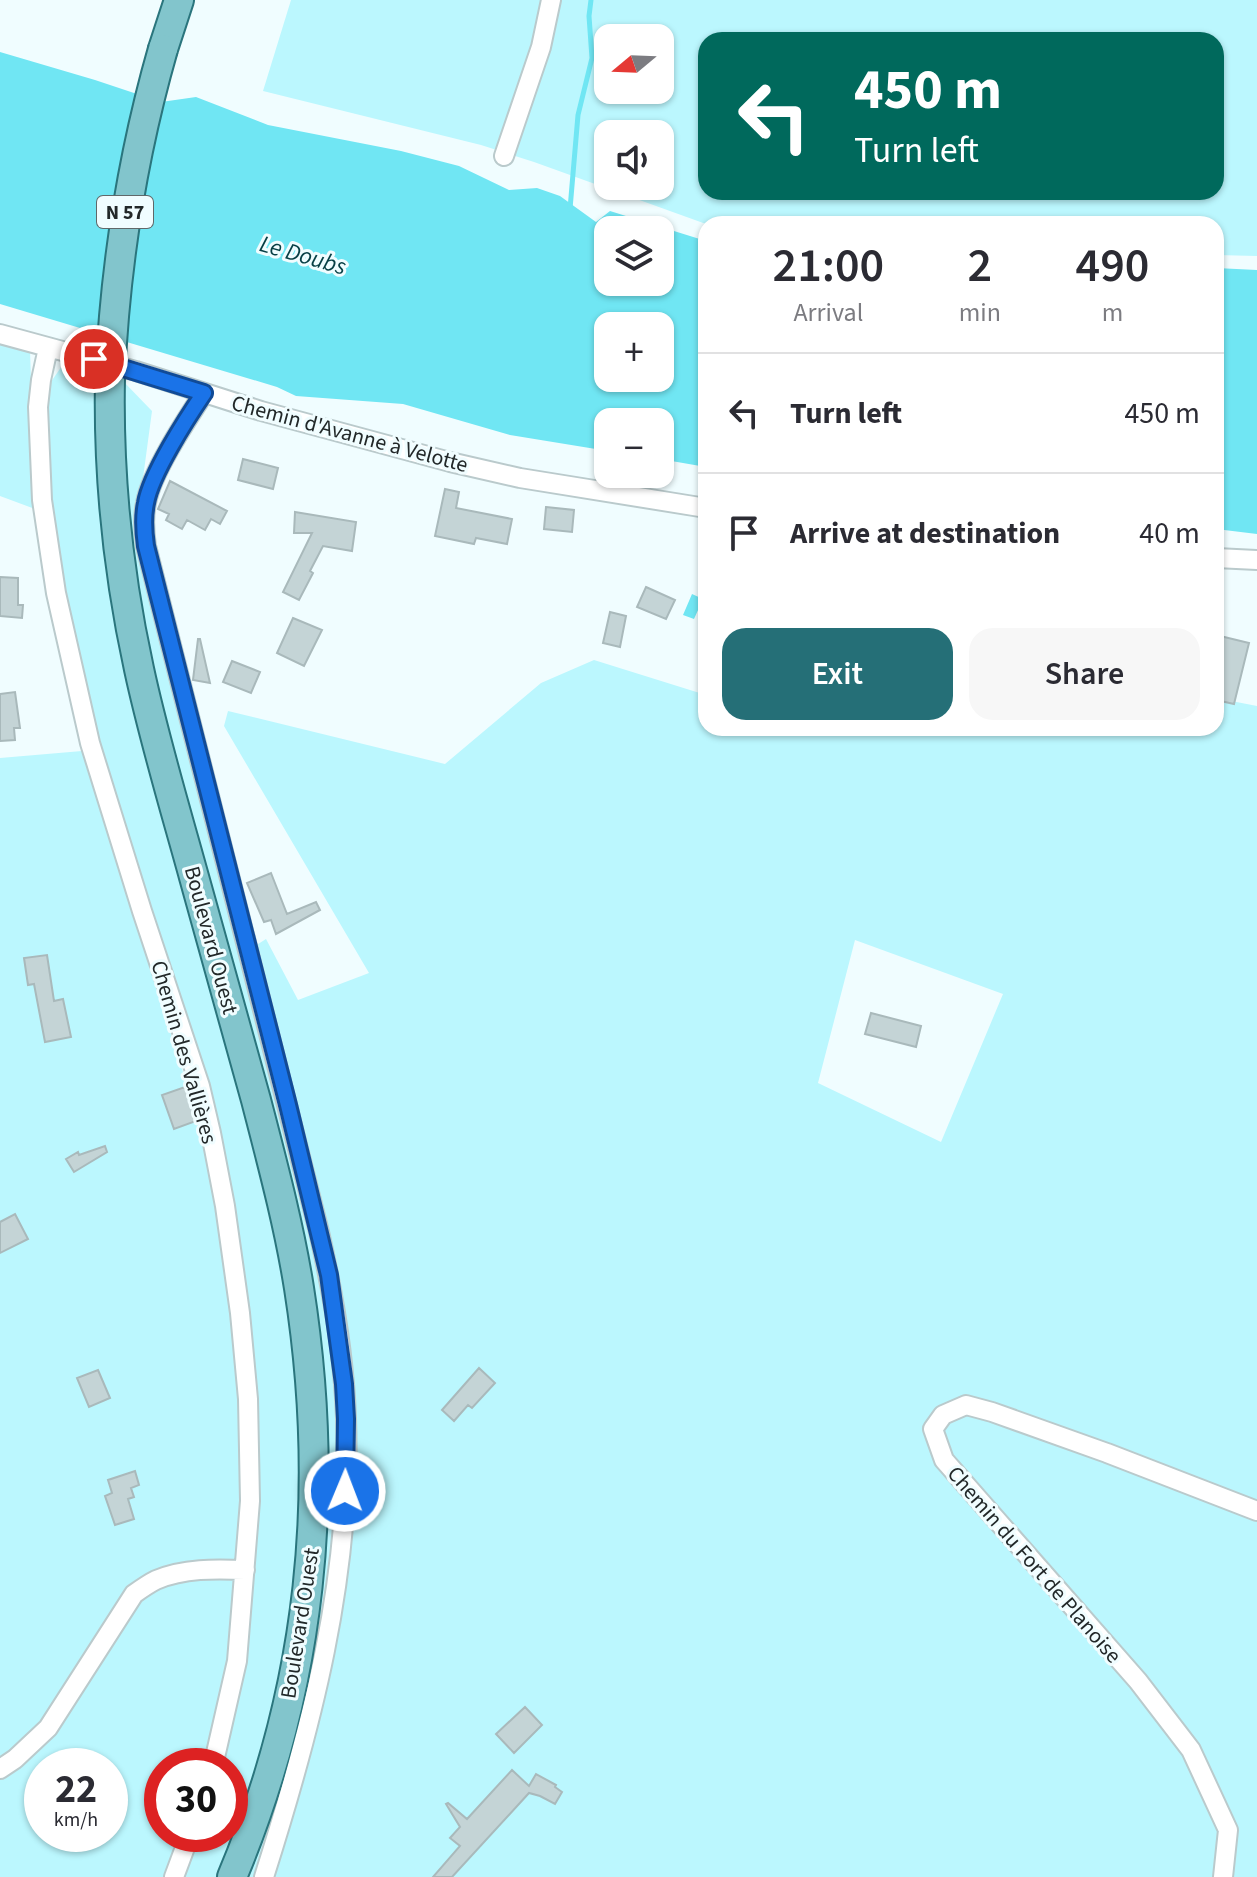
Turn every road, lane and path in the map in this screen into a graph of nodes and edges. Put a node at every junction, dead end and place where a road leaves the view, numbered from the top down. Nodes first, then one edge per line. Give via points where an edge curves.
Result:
1 (179, 0) edge
2 (551, 0) edge
3 (504, 156) dead end
4 (0, 334) edge
5 (48, 348) junction
6 (204, 393) junction
7 (698, 507) edge
8 (1224, 558) edge
9 (1257, 560) edge
10 (1257, 1511) edge
11 (245, 1570) junction
12 (217, 1748) edge
13 (0, 1769) edge
14 (183, 1852) edge
15 (174, 1877) edge
16 (232, 1877) edge
17 (264, 1877) edge
18 (1223, 1877) edge

1 - 16 main road, Boulevard Ouest / N 57, bridge via 139,139 125,213 110,378 112,484 136,658 279,1191 298,1284 314,1443 310,1572 294,1675 258,1809
2 - 3 street
4 - 5 street, Chemin d'Avanne à Velotte
5 - 6 street, Chemin d'Avanne à Velotte
5 - 11 street, Chemin des Vallières via 38,407 42,500 56,593 90,743 200,1086 225,1206 248,1399
6 - 7 street, Chemin d'Avanne à Velotte via 520,478
6 - 17 street via 151,486 144,517 146,546 323,1246 346,1419 343,1520 330,1630
8 - 9 street
10 - 18 street, Chemin du Fort de Planoise via 966,1405 943,1415 933,1429 944,1460 1138,1681 1191,1750 1228,1830
11 - 12 street, Chemin des Vallières via 237,1661
11 - 13 street via 182,1572 134,1594 48,1728
14 - 15 street

